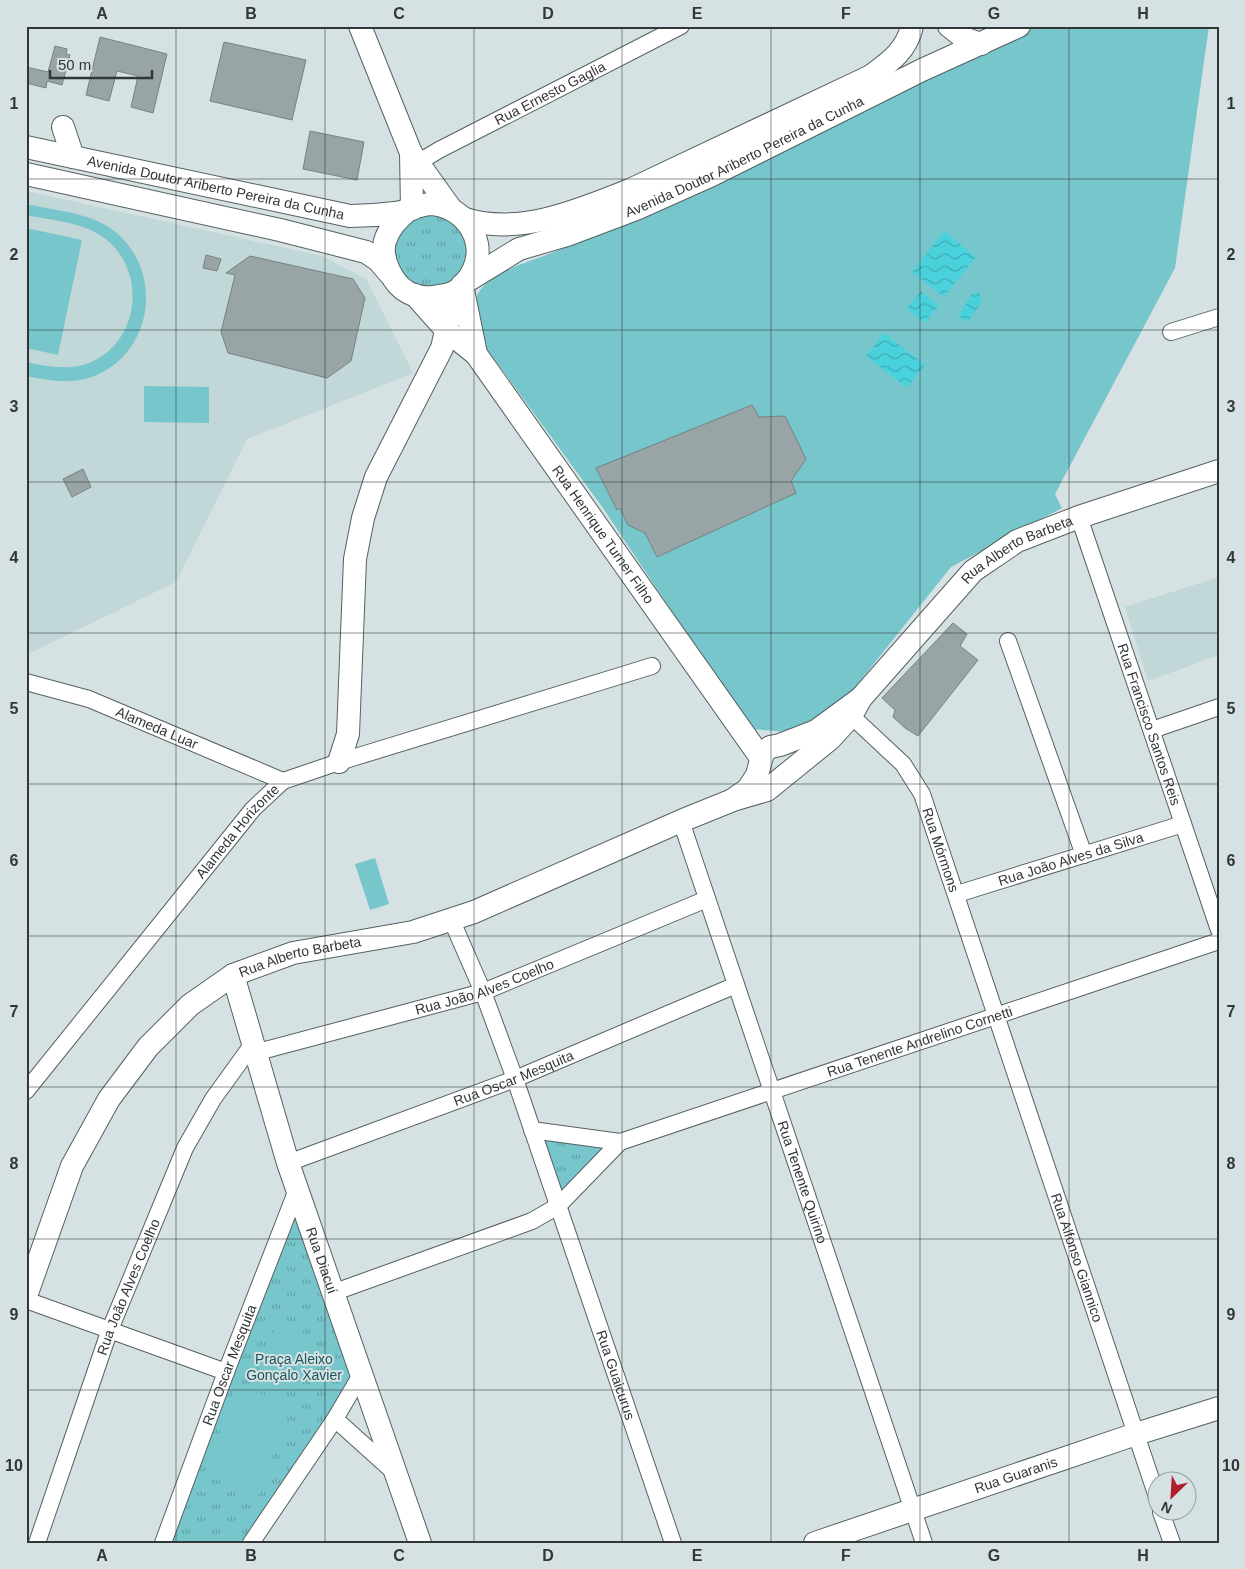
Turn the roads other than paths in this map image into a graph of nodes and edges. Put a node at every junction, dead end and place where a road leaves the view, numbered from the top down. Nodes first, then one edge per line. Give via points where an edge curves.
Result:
1 (360, 26) edge
2 (681, 26) edge
3 (912, 26) edge
4 (949, 26) edge
5 (1015, 27) edge
6 (981, 44) junction
7 (63, 127) dead end
8 (26, 147) edge
9 (73, 157) junction
10 (415, 158) junction
11 (26, 174) edge
12 (409, 210) junction
13 (458, 214) junction
14 (392, 277) junction
15 (461, 286) junction
16 (422, 302) junction
17 (1219, 316) edge
18 (447, 331) junction
19 (1171, 332) dead end
20 (476, 354) junction
21 (425, 384) junction
22 (1219, 471) edge
23 (1079, 517) junction
24 (1008, 641) dead end
25 (652, 666) dead end
26 (26, 682) edge
27 (1219, 707) edge
28 (852, 708) junction
29 (1152, 730) junction
30 (770, 752) junction
31 (339, 762) junction
32 (788, 773) junction
33 (283, 781) junction
34 (733, 800) junction
35 (681, 822) junction
36 (1183, 824) junction
37 (1084, 854) junction
38 (957, 894) junction
39 (707, 899) junction
40 (452, 920) junction
41 (1219, 930) edge
42 (1219, 941) edge
43 (232, 974) junction
44 (736, 985) junction
45 (483, 992) junction
46 (997, 1015) junction
47 (253, 1049) junction
48 (515, 1079) junction
49 (26, 1091) edge
50 (772, 1091) junction
51 (532, 1130) junction
52 (620, 1142) junction
53 (288, 1163) junction
54 (298, 1187) junction
55 (558, 1206) junction
56 (335, 1292) junction
57 (26, 1296) edge
58 (26, 1300) edge
59 (109, 1332) junction
60 (226, 1372) junction
61 (362, 1373) junction
62 (1219, 1408) edge
63 (335, 1419) junction
64 (1136, 1434) junction
65 (1149, 1472) edge
66 (398, 1475) junction
67 (912, 1510) junction
68 (1165, 1522) edge
69 (37, 1543) edge
70 (163, 1543) edge
71 (251, 1543) edge
72 (420, 1543) edge
73 (673, 1543) edge
74 (814, 1543) edge
75 (924, 1543) edge
76 (1172, 1543) edge

1 - 10 main road
2 - 10 street, Rua Ernesto Gaglia via 447,145
3 - 13 main road, Avenida Doutor Ariberto Pereira da Cunha via 909,39 896,58 871,76 630,190 515,226 483,225
4 - 6 main road via 964,38
5 - 6 main road, Avenida Doutor Ariberto Pereira da Cunha
6 - 15 main road, Avenida Doutor Ariberto Pereira da Cunha via 636,210 519,249
7 - 9 main road
8 - 9 main road, Avenida Doutor Ariberto Pereira da Cunha
9 - 12 main road, Avenida Doutor Ariberto Pereira da Cunha via 350,216 378,216
10 - 12 main road
10 - 13 main road
11 - 14 main road, Avenida Doutor Ariberto Pereira da Cunha via 366,252 378,260
12 - 13 main road via 432,204
12 - 14 main road via 393,223 385,242 384,257
13 - 15 main road via 474,234 478,246 476,265
14 - 16 main road via 407,293
15 - 16 main road
15 - 18 main road
15 - 20 main road, Rua Henrique Turner Filho
16 - 18 main road, Rua Henrique Turner Filho
16 - 21 main road via 430,326
17 - 19 street
18 - 20 main road, Rua Henrique Turner Filho
18 - 21 main road
20 - 21 main road via 440,367
20 - 30 main road, Rua Henrique Turner Filho via 732,714 755,733
21 - 31 main road via 376,477 363,518 355,559 348,734
22 - 23 main road, Rua Alberto Barbeta
23 - 28 main road, Rua Alberto Barbeta via 1018,541 973,571
23 - 29 street, Rua Francisco Santos Reis
24 - 37 street
25 - 31 street, Alameda Horizonte
26 - 33 street, Alameda Luar via 88,699
27 - 29 street
28 - 30 main road via 816,731
28 - 32 main road via 830,739
28 - 38 street, Rua Mórmons via 902,764 922,794
29 - 36 street, Rua Francisco Santos Reis
30 - 32 main road via 764,771 773,777
30 - 34 main road via 748,789
31 - 33 street, Alameda Horizonte
32 - 34 main road via 766,790
33 - 49 street, Alameda Horizonte via 253,809
34 - 35 main road, Rua Alberto Barbeta
35 - 39 street, Rua Tenente Quirino
35 - 40 main road, Rua Alberto Barbeta
36 - 37 street, Rua João Alves da Silva
36 - 41 street, Rua Francisco Santos Reis
37 - 38 street, Rua João Alves da Silva
38 - 46 street, Rua Mórmons
39 - 44 street, Rua Tenente Quirino
39 - 45 street, Rua João Alves Coelho
40 - 43 main road, Rua Alberto Barbeta via 413,932 293,953
40 - 45 street, Rua Guaicurus
42 - 46 street, Rua Tenente Andrelino Cornetti
43 - 47 main road, Rua Diacuí
43 - 57 main road, Rua Alberto Barbeta via 190,1005 148,1047 110,1099 72,1166
44 - 48 street, Rua Oscar Mesquita
44 - 50 street, Rua Tenente Quirino
45 - 47 street, Rua João Alves Coelho
45 - 48 street, Rua Guaicurus
46 - 50 street, Rua Tenente Andrelino Cornetti
46 - 64 street, Rua Alfonso Giannico
47 - 53 main road, Rua Diacuí
47 - 59 street, Rua João Alves Coelho via 213,1099 185,1148
48 - 51 street, Rua Guaicurus
48 - 53 street, Rua Oscar Mesquita
50 - 52 street, Rua Tenente Andrelino Cornetti
50 - 67 street, Rua Tenente Quirino
51 - 52 street
51 - 55 street, Rua Guaicurus
52 - 55 street
53 - 54 main road, Rua Diacuí
54 - 56 main road, Rua Diacuí
54 - 60 street, Rua Oscar Mesquita
55 - 56 street via 532,1222
55 - 73 street, Rua Guaicurus
56 - 61 main road, Rua Diacuí
58 - 59 street
59 - 60 street
59 - 69 street, Rua João Alves Coelho
60 - 70 street, Rua Oscar Mesquita
61 - 63 street
61 - 66 main road, Rua Diacuí
62 - 64 main road, Rua Guaranis
63 - 66 street
63 - 71 street
64 - 65 street, Rua Alfonso Giannico
64 - 67 main road, Rua Guaranis
66 - 72 main road, Rua Diacuí
67 - 74 main road, Rua Guaranis
67 - 75 street, Rua Tenente Quirino
68 - 76 street

